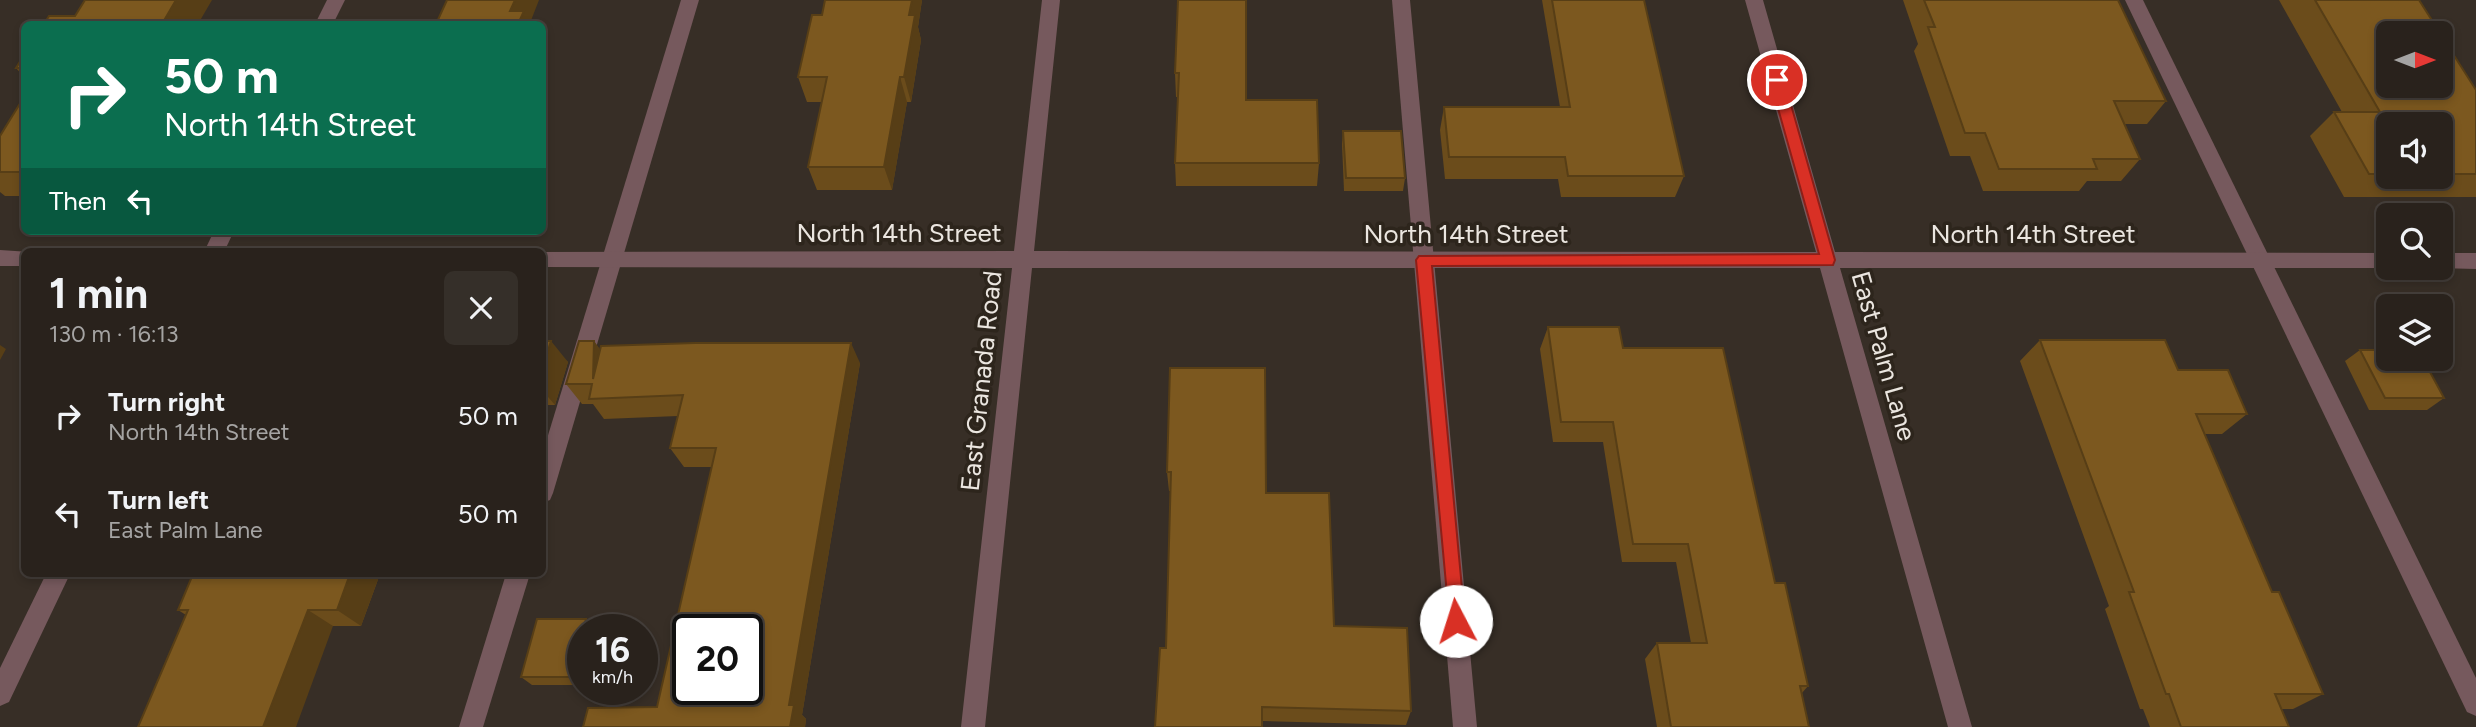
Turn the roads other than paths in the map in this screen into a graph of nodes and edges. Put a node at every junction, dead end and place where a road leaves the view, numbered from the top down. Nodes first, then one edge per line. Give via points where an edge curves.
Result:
1 (336, 0) edge
2 (690, 0) edge
3 (1051, 0) edge
4 (1401, 0) edge
5 (1754, 0) edge
6 (2134, 0) edge
7 (326, 21) edge
8 (0, 258) edge
9 (21, 258) edge
10 (546, 259) edge
11 (612, 259) junction
12 (1022, 259) junction
13 (1424, 260) junction
14 (1828, 260) junction
15 (2261, 261) junction
16 (2376, 261) edge
17 (2453, 261) edge
18 (2476, 261) edge
19 (546, 480) edge
20 (57, 577) edge
21 (517, 577) edge
22 (0, 694) edge
23 (2476, 704) edge
24 (471, 727) edge
25 (973, 727) edge
26 (1465, 727) edge
27 (1960, 727) edge

1 - 7 street
2 - 11 street
3 - 12 street, East Granada Road
4 - 13 street
5 - 14 street, East Palm Lane
6 - 15 street
8 - 9 street
10 - 11 street, North 14th Street
11 - 12 street, North 14th Street
11 - 19 street
12 - 13 street, North 14th Street
12 - 25 street, East Granada Road
13 - 14 street, North 14th Street
13 - 26 street
14 - 15 street, North 14th Street
14 - 27 street, East Palm Lane
15 - 16 street, North 14th Street
15 - 23 street
17 - 18 street
20 - 22 street
21 - 24 street

